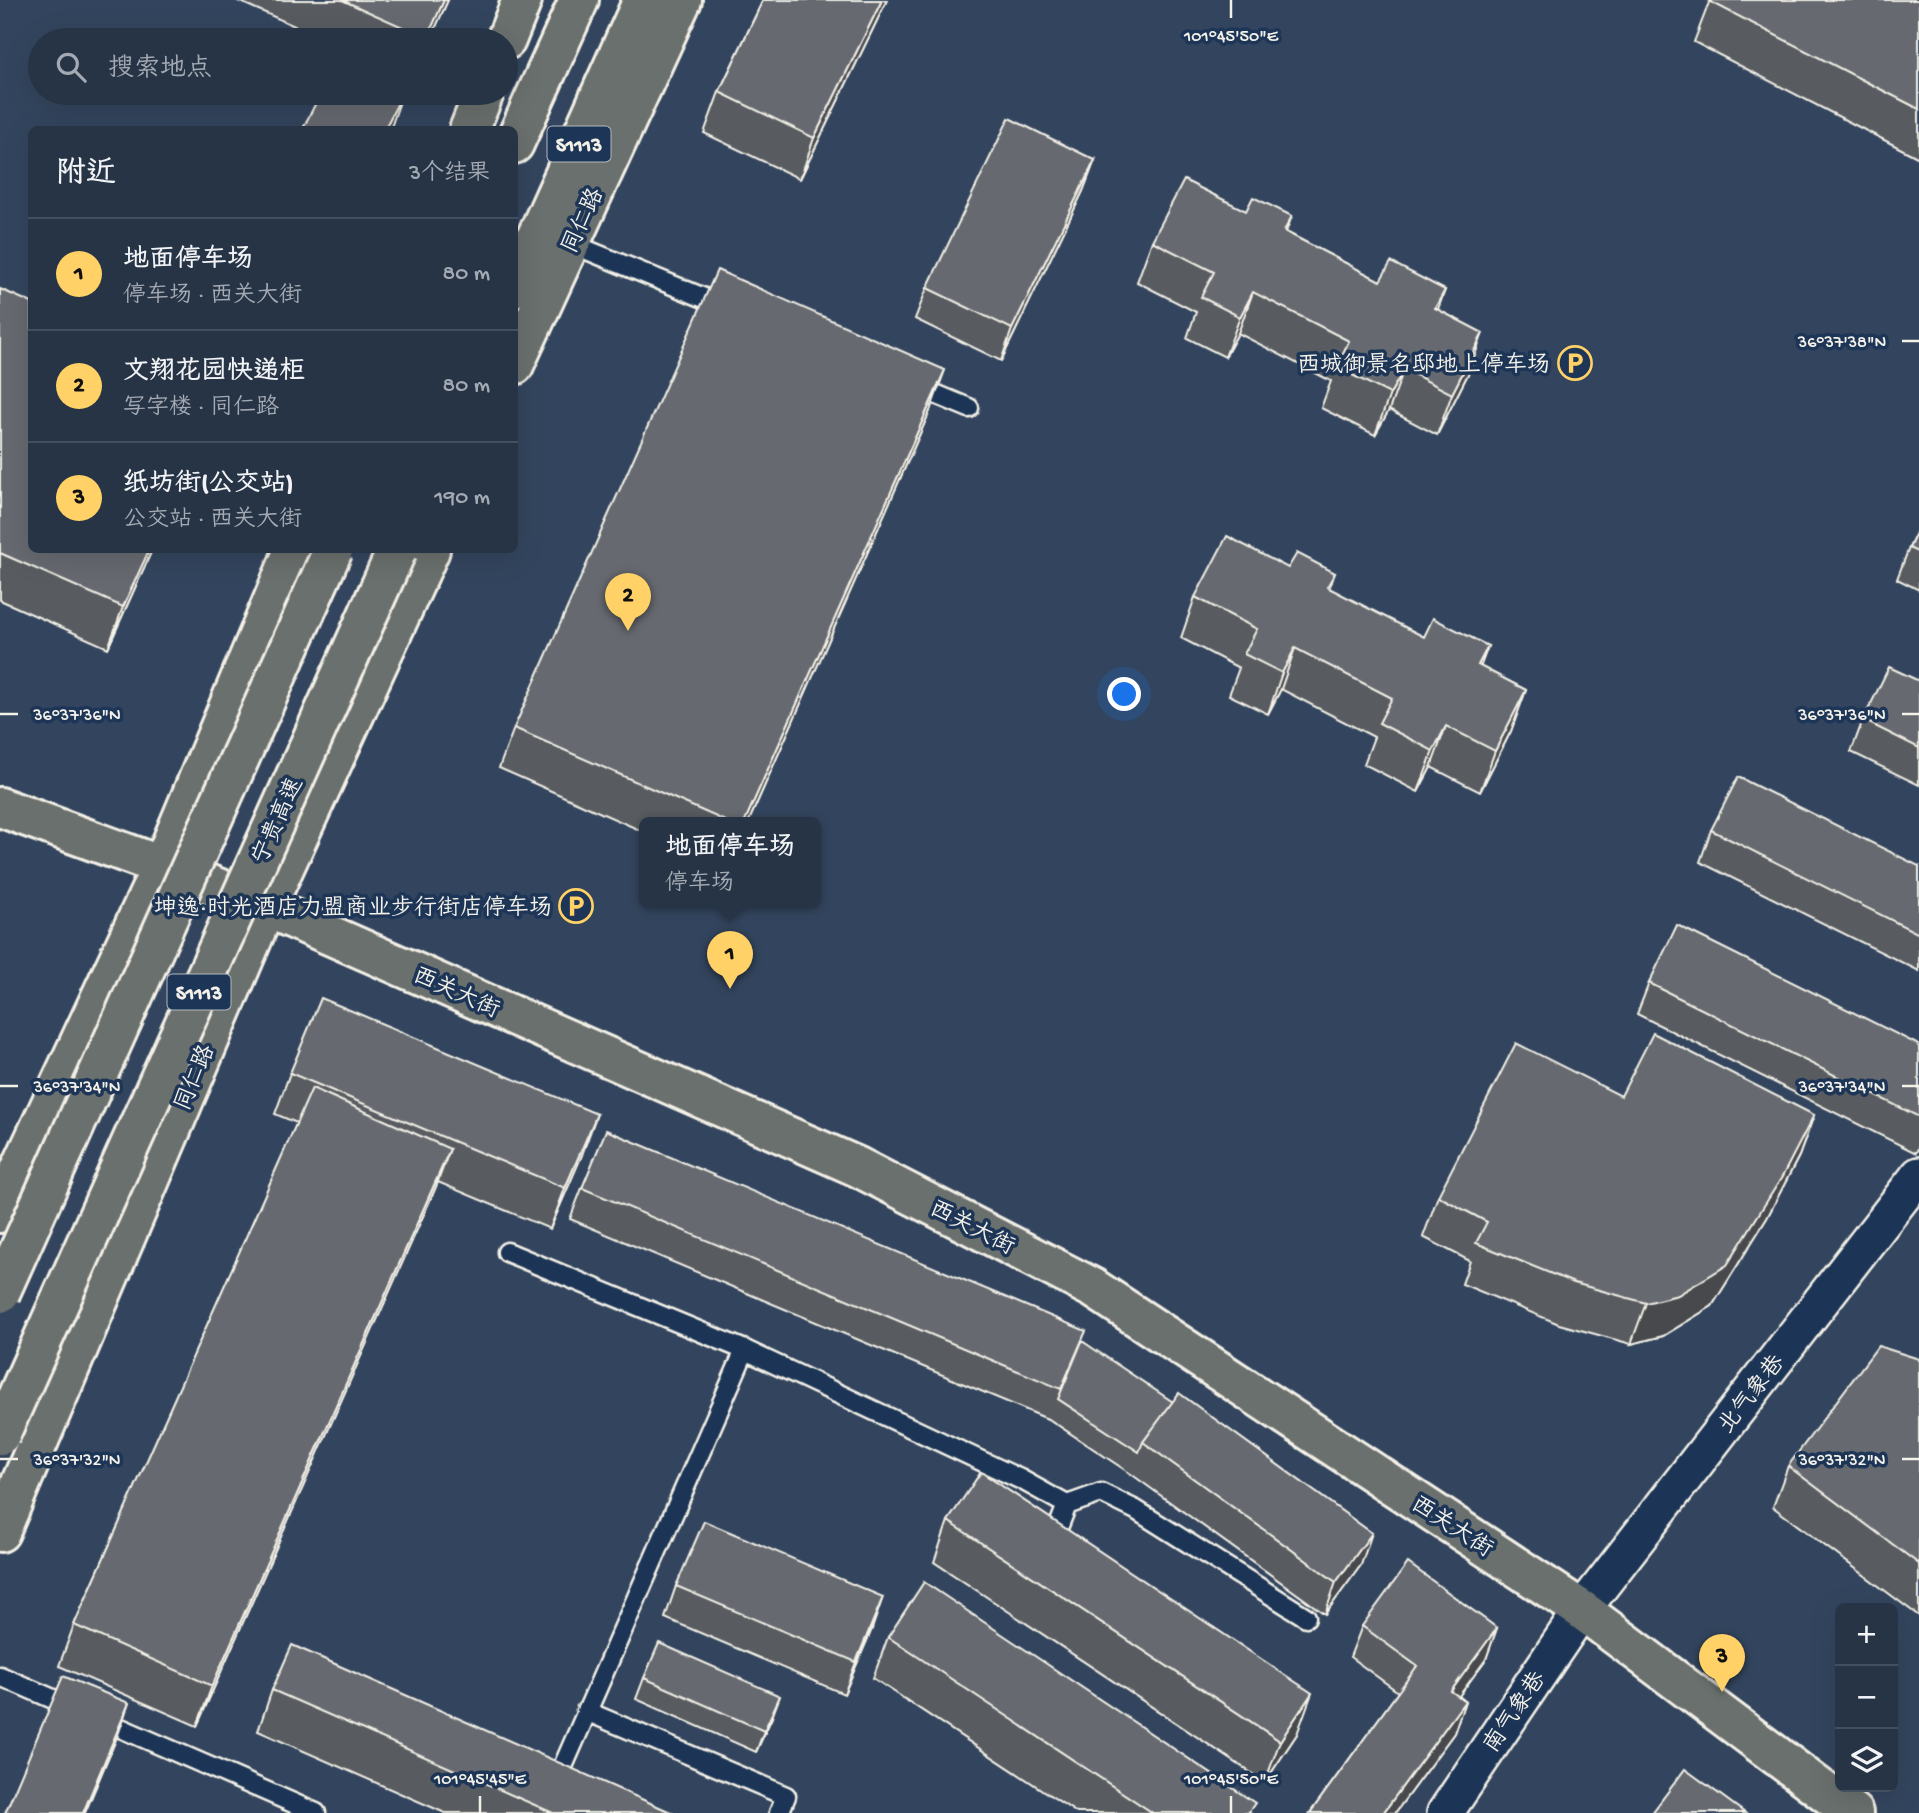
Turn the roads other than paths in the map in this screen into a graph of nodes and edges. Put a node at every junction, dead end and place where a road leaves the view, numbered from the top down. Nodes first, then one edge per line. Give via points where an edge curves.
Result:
1 (522, 0) edge
2 (579, 0) edge
3 (643, 0) edge
4 (682, 0) edge
5 (511, 28) edge
6 (479, 105) edge
7 (470, 126) edge
8 (518, 135) edge
9 (570, 243) junction
10 (518, 278) edge
11 (737, 312) edge
12 (518, 356) edge
13 (904, 381) edge
14 (969, 408) dead end
15 (293, 553) edge
16 (332, 553) edge
17 (396, 553) edge
18 (429, 553) edge
19 (0, 807) edge
20 (162, 866) junction
21 (266, 906) junction
22 (1919, 1175) edge
23 (0, 1213) edge
24 (507, 1252) dead end
25 (0, 1293) edge
26 (745, 1350) junction
27 (0, 1435) edge
28 (1066, 1505) junction
29 (0, 1532) edge
30 (1072, 1555) edge
31 (1581, 1610) junction
32 (1306, 1617) dead end
33 (0, 1676) edge
34 (586, 1711) junction
35 (564, 1794) edge
36 (316, 1813) edge
37 (779, 1813) edge
38 (1445, 1813) edge
39 (1853, 1813) edge

1 - 5 main road
2 - 8 main road, S1113
3 - 10 main road, S1113
4 - 9 main road, 同仁路
6 - 7 main road
9 - 11 lane
9 - 12 main road, 同仁路
13 - 14 lane
15 - 20 main road
16 - 25 main road, S1113, bridge
17 - 27 main road, 宁贵高速 / S1113, bridge
18 - 21 main road, 同仁路
19 - 20 main road, 西关大街
20 - 21 main road, 西关大街
20 - 23 main road
21 - 29 main road, 同仁路
21 - 31 main road, 西关大街 via 858,1167 1093,1288
22 - 31 street, 北气象巷
24 - 26 lane
26 - 28 lane
26 - 34 lane
28 - 30 lane via 1056,1533
28 - 32 lane via 1101,1493 1136,1510
31 - 38 street, 南气象巷
31 - 39 main road, 西关大街
33 - 36 lane
34 - 35 lane via 553,1790
34 - 37 lane via 786,1796

